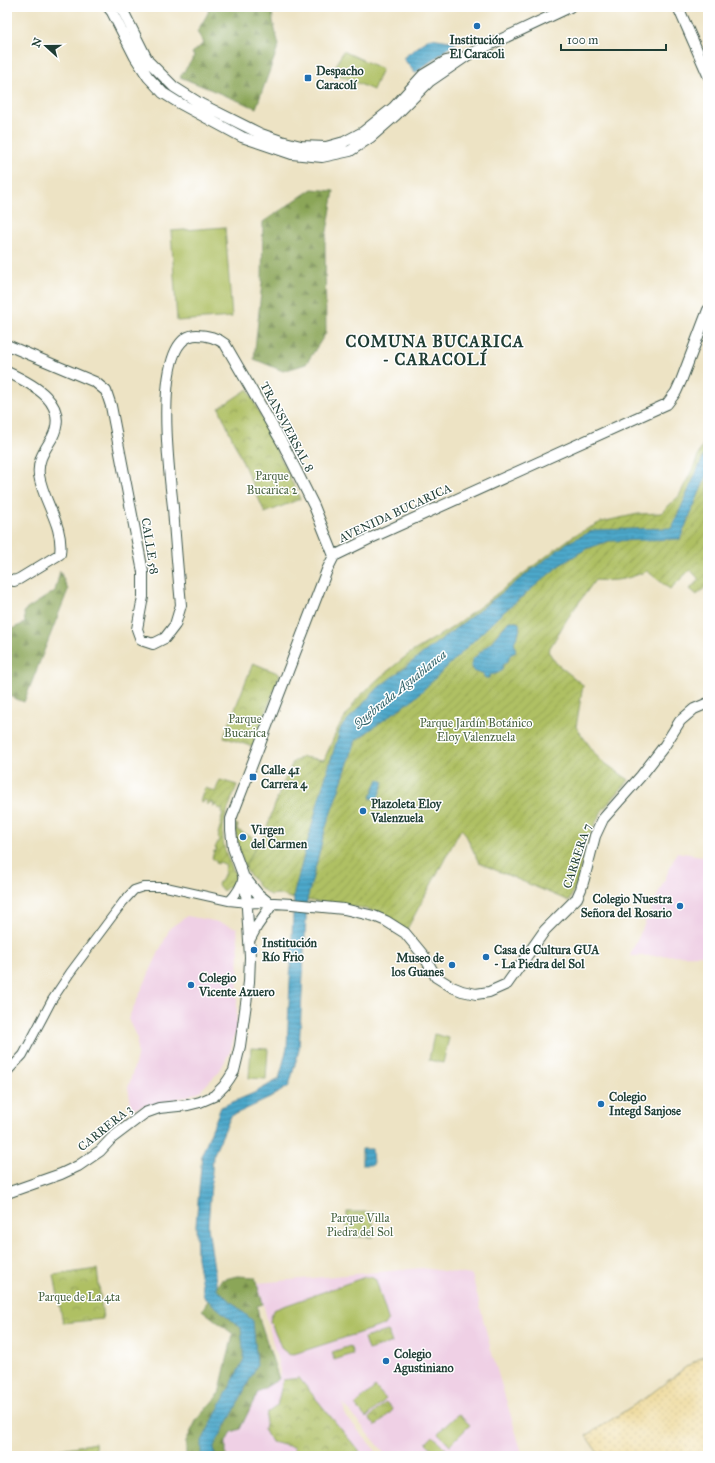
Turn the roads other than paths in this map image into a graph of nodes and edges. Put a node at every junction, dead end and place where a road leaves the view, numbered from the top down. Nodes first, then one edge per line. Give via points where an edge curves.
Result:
1 (108, 7) edge
2 (122, 7) edge
3 (570, 7) edge
4 (678, 7) edge
5 (468, 55) junction
6 (708, 75) edge
7 (708, 310) edge
8 (193, 335) joint
9 (7, 346) edge
10 (7, 372) edge
11 (334, 556) junction
12 (9, 580) edge
13 (708, 704) edge
14 (243, 874) junction
15 (229, 901) junction
16 (250, 903) junction
17 (270, 904) junction
18 (250, 941) junction
19 (7, 1072) edge
20 (7, 1194) edge

1 - 5 main road via 135,57 148,77 163,93 242,137 292,154 322,156 350,151 372,137 430,81
2 - 5 main road via 148,61 174,87 201,104 261,134 301,146 326,147 344,142 363,132 393,108 423,75 446,61
3 - 5 main road
4 - 6 main road
7 - 11 main road, AVENIDA BUCARICA via 676,392 667,404
8 - 9 main road, CALLE 58 via 183,340 177,348 168,376 166,427 181,605 175,625 165,638 153,644 142,640 137,629 143,597 143,572 106,391 95,382
8 - 11 main road, TRANSVERSAL 8 via 206,335 226,344 284,446 314,506
10 - 12 main road via 42,391 54,408 56,420 53,436 38,466 56,520 60,542 60,554 19,580
11 - 14 main road, AVENIDA BUCARICA via 231,819 233,848
13 - 17 main road, CARRERA 7 via 694,709 680,721 641,776 603,820 595,836 583,884 576,898 545,930 507,984 489,992 476,994 452,987 436,976 424,956 405,934 374,916
14 - 15 street via 241,884
14 - 16 main road, AVENIDA BUCARICA
14 - 17 main road via 258,894
15 - 16 street
15 - 19 street via 166,887 142,887 134,890 70,973 48,1006 23,1055
16 - 17 main road, CARRERA 7
16 - 18 main road, CARRERA 3
17 - 18 main road
18 - 20 main road, CARRERA 3 via 249,982 240,1046 234,1071 224,1086 214,1096 200,1102 159,1108 145,1113 78,1166

